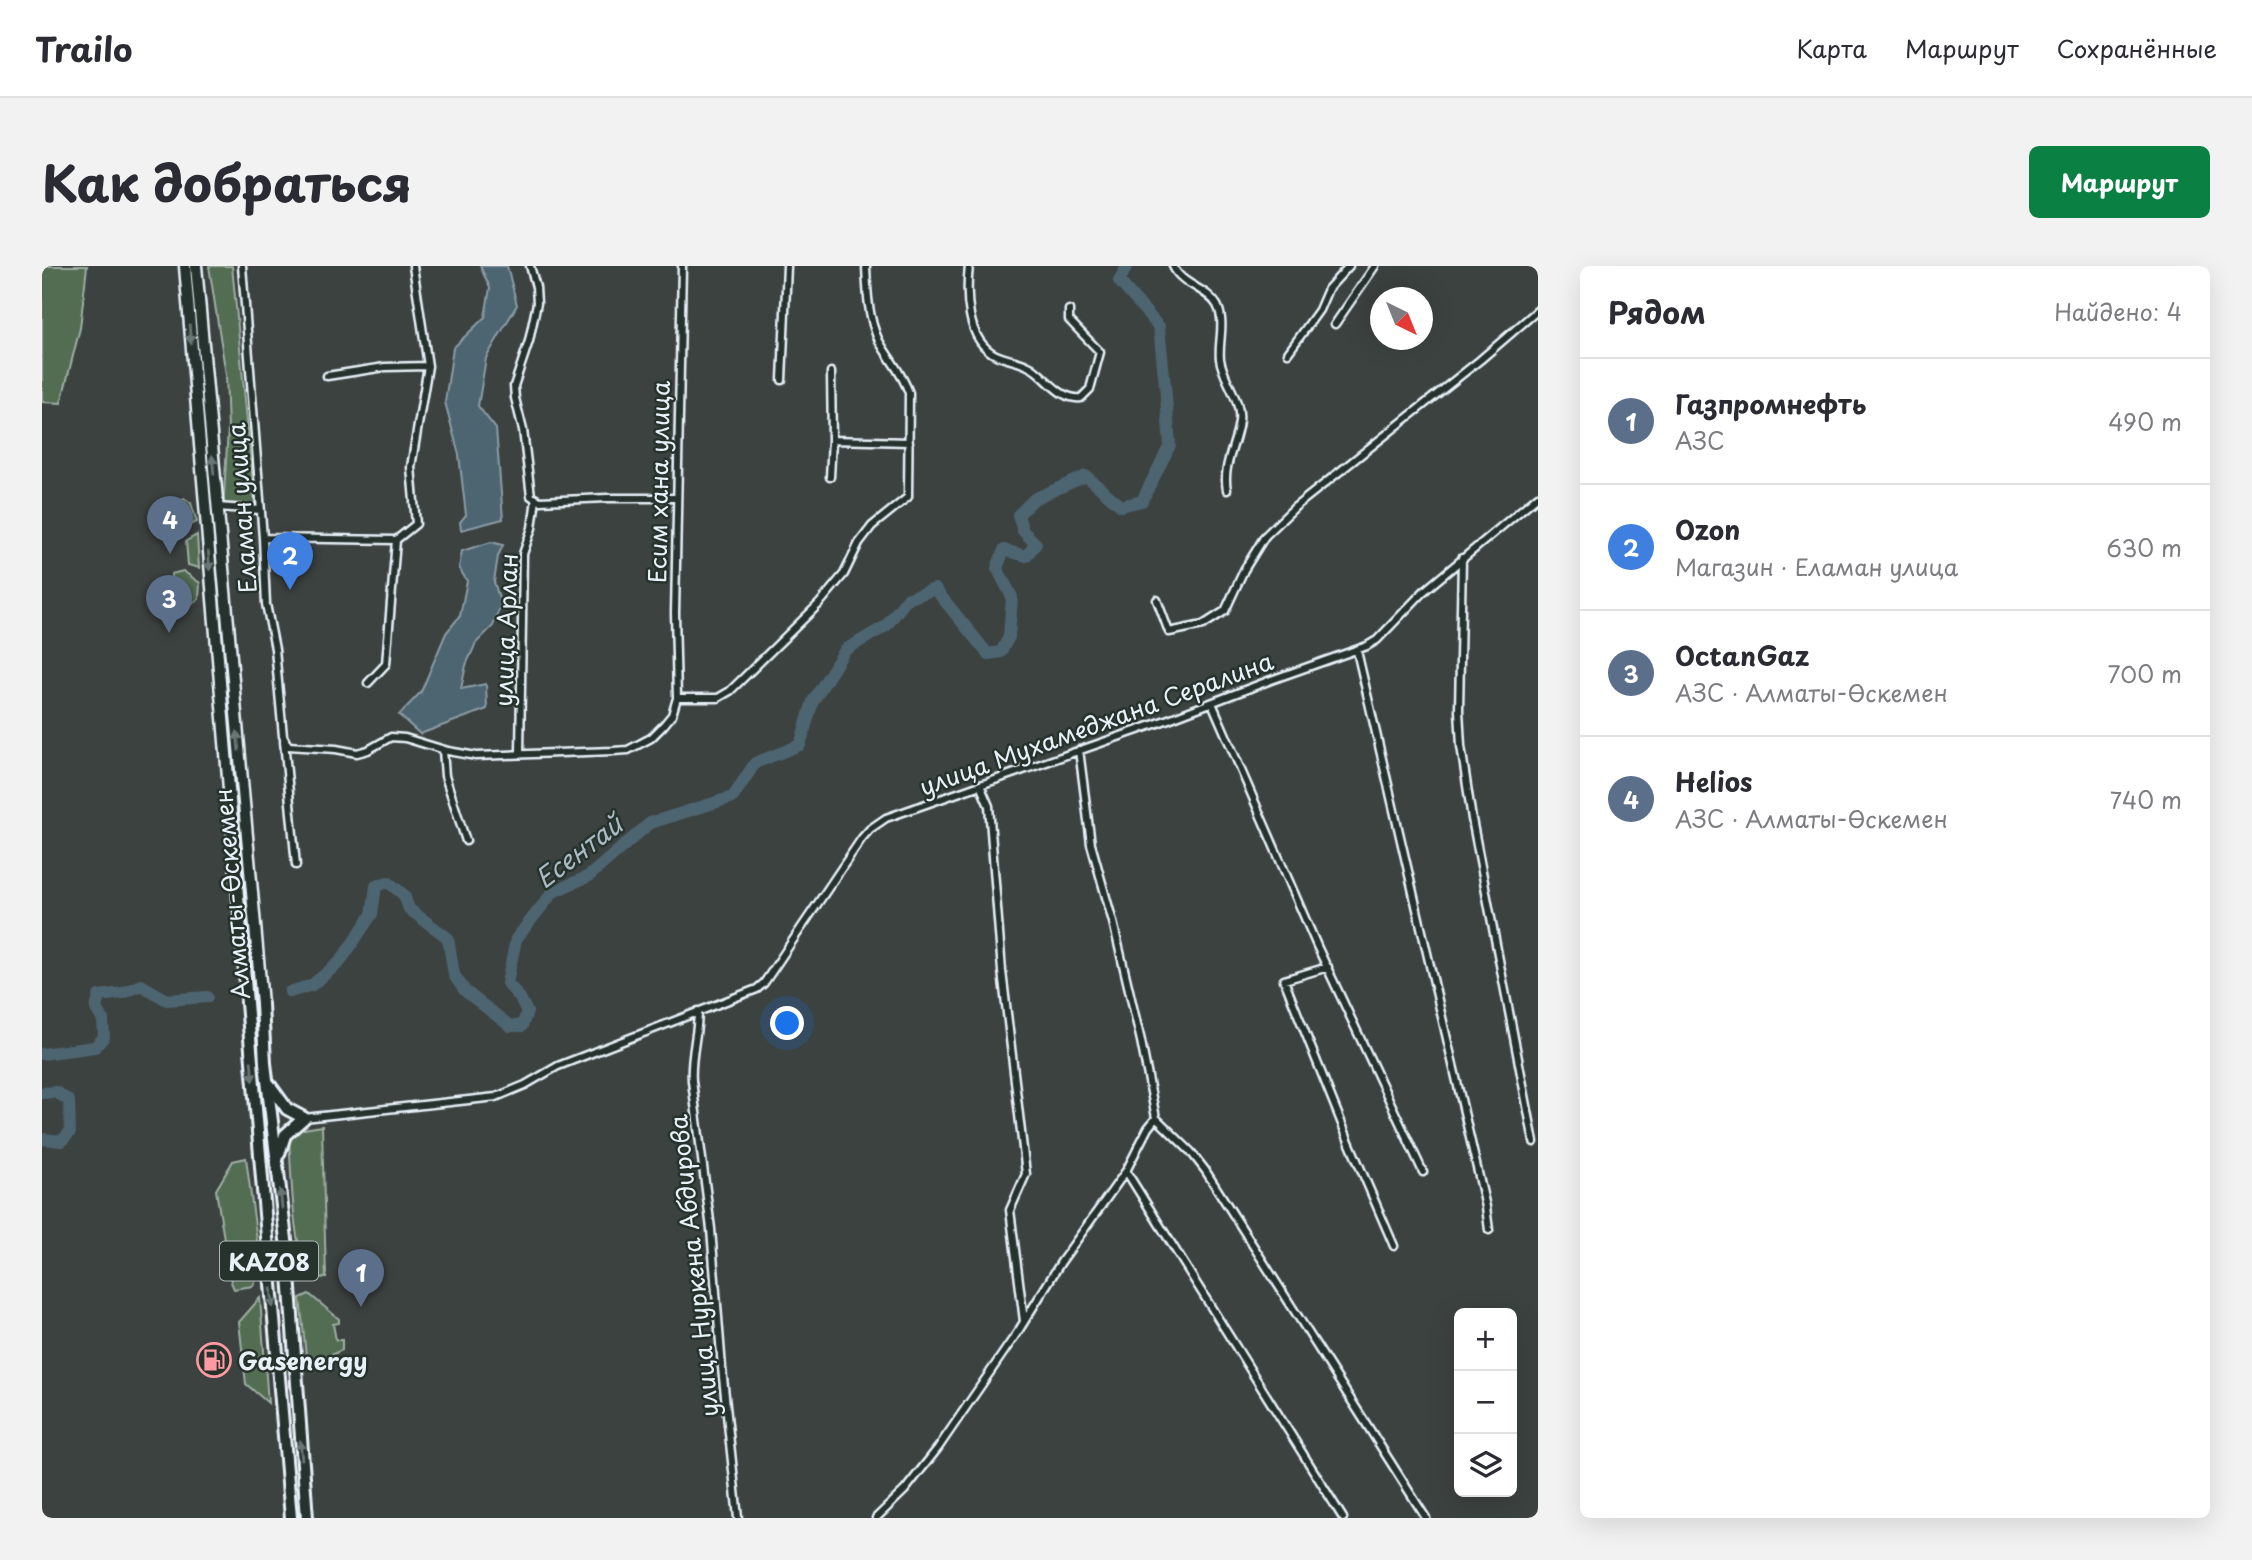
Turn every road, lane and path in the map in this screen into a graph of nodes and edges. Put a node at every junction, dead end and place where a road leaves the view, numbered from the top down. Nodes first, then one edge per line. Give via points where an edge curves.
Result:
1 (185, 266) edge
2 (196, 266) edge
3 (242, 266) edge
4 (413, 266) edge
5 (530, 266) edge
6 (682, 266) edge
7 (787, 266) edge
8 (866, 266) edge
9 (969, 266) edge
10 (1174, 266) edge
11 (1349, 266) edge
12 (1376, 266) edge
13 (1069, 310) dead end
14 (1538, 310) edge
15 (1335, 324) dead end
16 (1288, 354) dead end
17 (428, 366) junction
18 (831, 372) dead end
19 (327, 376) dead end
20 (782, 380) dead end
21 (832, 440) junction
22 (909, 442) junction
23 (830, 477) dead end
24 (1227, 490) dead end
25 (1538, 496) edge
26 (677, 498) junction
27 (536, 499) junction
28 (217, 507) junction
29 (261, 510) junction
30 (263, 538) junction
31 (396, 540) junction
32 (1462, 558) junction
33 (1157, 600) dead end
34 (1357, 651) junction
35 (368, 683) dead end
36 (677, 698) junction
37 (1212, 703) junction
38 (283, 736) junction
39 (443, 750) junction
40 (1079, 750) junction
41 (520, 753) junction
42 (980, 785) junction
43 (466, 841) dead end
44 (296, 864) dead end
45 (1328, 967) junction
46 (247, 1003) joint
47 (262, 1004) joint
48 (698, 1011) junction
49 (267, 1081) junction
50 (304, 1118) junction
51 (1156, 1118) junction
52 (1534, 1142) dead end
53 (277, 1164) junction
54 (1126, 1171) junction
55 (1423, 1172) dead end
56 (1489, 1230) dead end
57 (1394, 1246) dead end
58 (1024, 1321) junction
59 (291, 1518) edge
60 (307, 1518) edge
61 (738, 1518) edge
62 (876, 1518) edge
63 (1343, 1518) edge
64 (1426, 1518) edge

1 -> 46 highway, Алматы-Өскемен / KAZ08
28 -> 2 highway, Алматы-Өскемен / KAZ08
3 - 29 street, Еламан улица
4 - 17 street
5 - 27 street, улица Арлан via 537,303 514,386 531,496
6 - 26 street, Есим хана улица
7 - 20 street
8 - 22 street via 868,300 878,339 909,393
9 - 13 street via 968,311 987,349 1029,366 1067,395 1082,398 1090,389 1100,352 1069,320
10 - 24 street via 1181,278 1216,304 1221,318 1220,360 1239,411 1228,456
11 - 16 street via 1328,289
12 - 15 street
14 - 33 street via 1295,507 1265,536 1225,611 1203,625 1169,632
17 - 19 street
17 - 31 street via 411,467 416,524
18 - 21 street
21 - 22 street
21 - 23 street
22 - 36 street via 908,497 872,526 844,574 819,604 730,691 718,698
25 - 32 street, улица Мухамеджана Сералина
26 - 27 street
26 - 36 street, Есим хана улица
27 - 41 street, улица Арлан via 523,554
28 - 29 street
47 -> 28 highway, Алматы-Өскемен / KAZ08
29 - 30 street, Еламан улица
30 - 31 street
30 - 38 street, Еламан улица via 266,604
31 - 35 street via 386,664
32 - 34 street, улица Мухамеджана Сералина via 1377,640
32 - 52 street via 1461,746
34 - 37 street, улица Мухамеджана Сералина
34 - 56 street
36 - 41 street via 663,726 628,750
37 - 40 street, улица Мухамеджана Сералина
37 - 45 street
38 - 39 street, Еламан улица via 288,746 357,752 391,737
38 - 44 street
39 - 41 street via 476,756
39 - 43 street via 445,776
40 - 42 street, улица Мухамеджана Сералина
40 - 51 street via 1091,844
42 - 48 street, улица Мухамеджана Сералина via 886,818 870,829 764,984
42 - 58 street via 989,806 1002,971 1026,1174 1010,1210
45 - 55 street
45 - 57 street via 1284,980
46 -> 59 highway, Алматы-Өскемен / KAZ08
47 - 49 highway, Алматы-Өскемен / KAZ08
48 - 50 street, улица Мухамеджана Сералина via 558,1066 496,1097
48 - 61 street, улица Нуркена Абдирова via 691,1063
49 - 50 highway via 287,1109
49 - 53 highway, Алматы-Өскемен / KAZ08
50 - 53 highway via 285,1135
51 - 54 street
51 - 64 street via 1205,1170
60 -> 53 highway, Алматы-Өскемен / KAZ08
54 - 58 street
54 - 63 street
58 - 62 street via 938,1448

